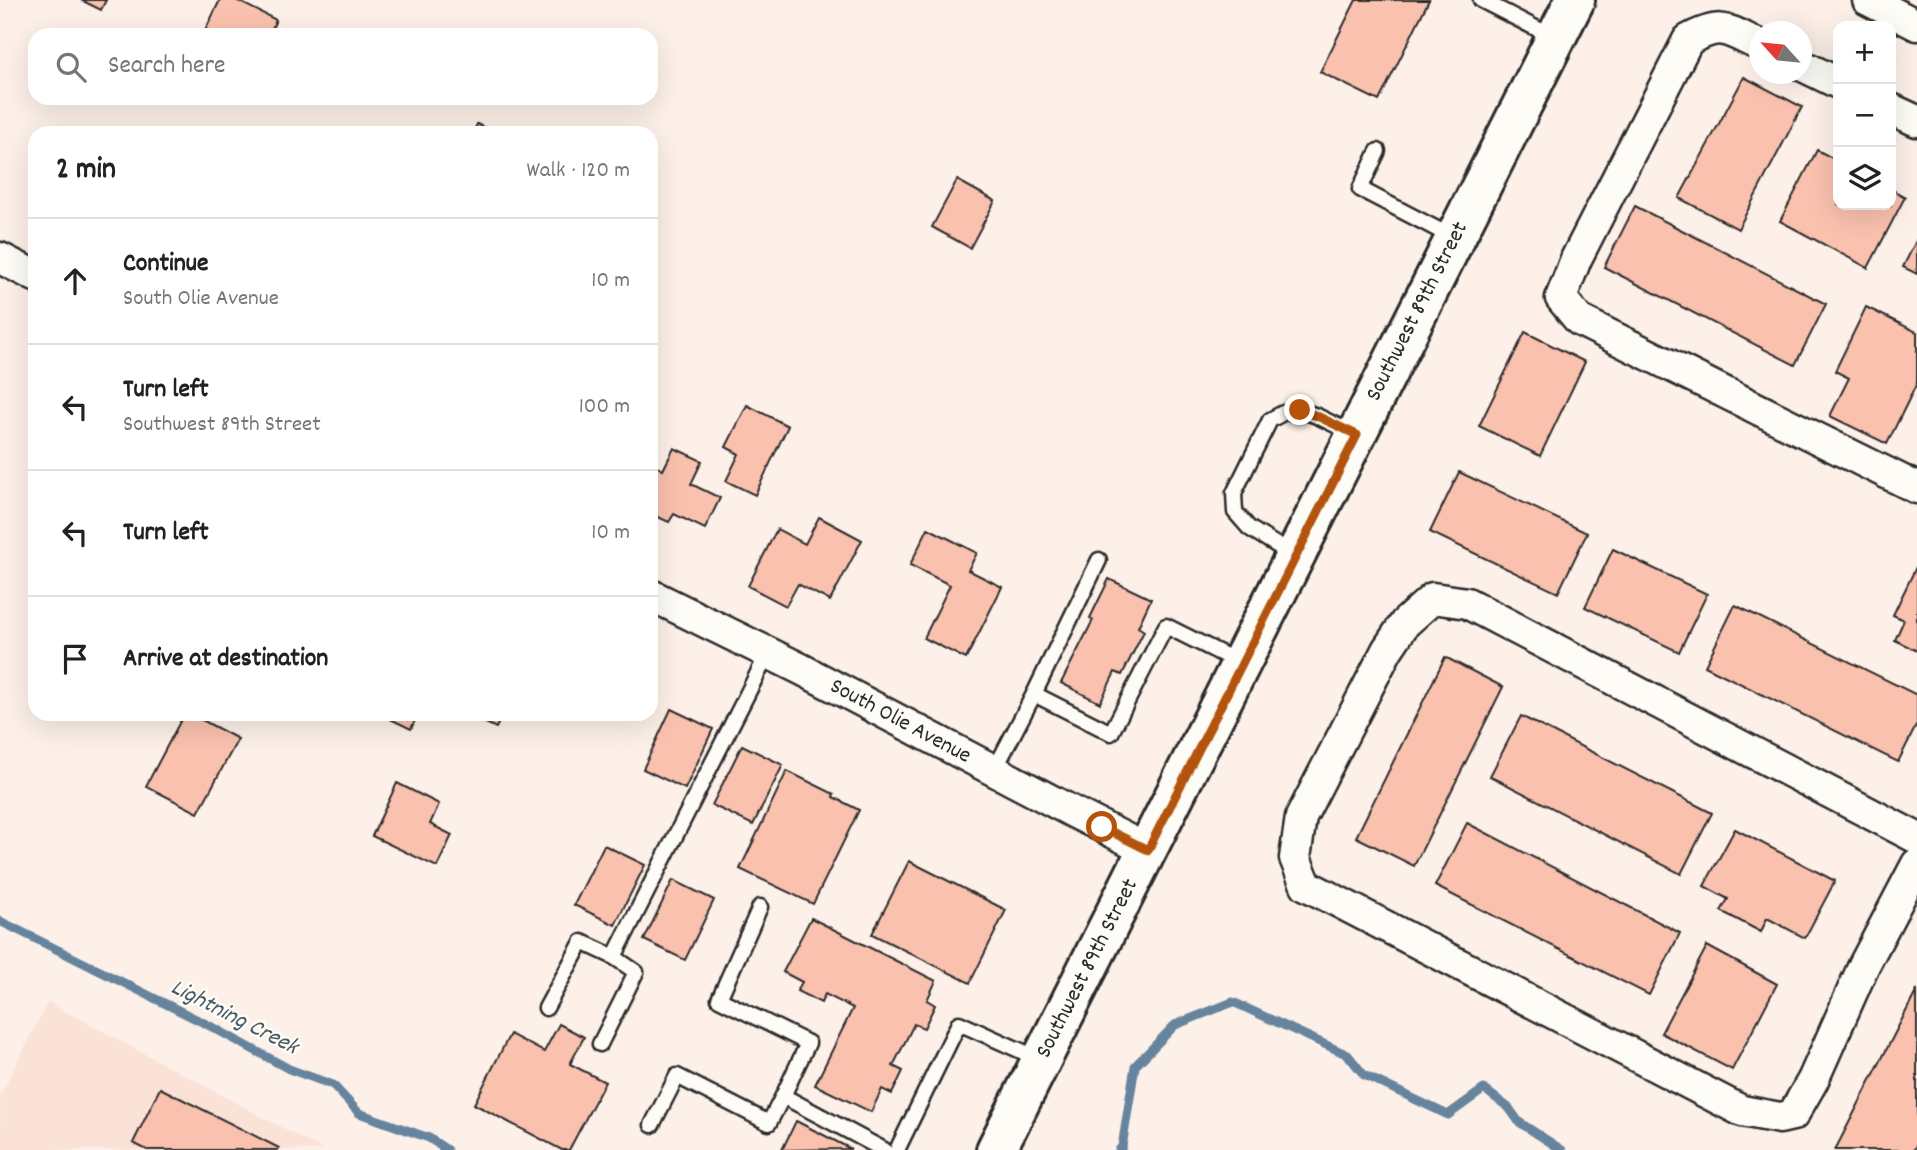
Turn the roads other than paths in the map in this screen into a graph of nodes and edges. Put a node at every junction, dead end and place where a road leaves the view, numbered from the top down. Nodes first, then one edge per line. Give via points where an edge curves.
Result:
1 (1481, 0) edge
2 (1576, 0) edge
3 (1868, 0) edge
4 (1917, 25) edge
5 (1556, 39) junction
6 (1749, 40) edge
7 (1812, 70) edge
8 (1833, 81) edge
9 (1896, 111) edge
10 (1917, 121) edge
11 (1378, 151) dead end
12 (1455, 239) junction
13 (0, 258) edge
14 (28, 272) edge
15 (1357, 435) junction
16 (1917, 488) edge
17 (1296, 557) junction
18 (1099, 560) dead end
19 (658, 598) edge
20 (768, 653) junction
21 (1242, 663) junction
22 (1034, 694) junction
23 (994, 771) junction
24 (1917, 838) edge
25 (1148, 850) junction
26 (1917, 864) edge
27 (760, 907) dead end
28 (614, 957) junction
29 (546, 1008) dead end
30 (600, 1044) dead end
31 (1042, 1061) junction
32 (783, 1096) junction
33 (652, 1125) dead end
34 (884, 1150) edge
35 (897, 1150) edge
36 (996, 1150) edge

1 - 5 lane
2 - 5 main road, Southwest 89th Street
3 - 4 street
5 - 12 main road, Southwest 89th Street
6 - 16 street via 1725,28 1707,30 1688,40 1576,259 1561,298 1579,320
7 - 8 street
9 - 10 street
11 - 12 lane via 1360,189
12 - 15 main road, Southwest 89th Street
13 - 14 street
15 - 17 main road, Southwest 89th Street
15 - 17 lane via 1300,410 1270,420 1234,493 1235,512 1249,528
17 - 21 main road, Southwest 89th Street
18 - 22 lane
19 - 20 street, South Olie Avenue
20 - 23 street, South Olie Avenue
20 - 28 lane
21 - 22 lane via 1166,626 1111,733
21 - 25 main road, Southwest 89th Street
22 - 23 lane
23 - 25 street, South Olie Avenue
24 - 26 street via 1467,603 1433,598 1405,623 1381,662 1301,817 1295,858 1306,885 1742,1111 1780,1118 1793,1115 1813,1080 1864,965
25 - 31 main road, Southwest 89th Street
27 - 32 lane via 719,999 808,1043
28 - 29 lane via 582,942
28 - 30 lane via 636,972
31 - 35 lane via 958,1023
31 - 36 main road, Southwest 89th Street
32 - 33 lane via 769,1123 677,1076
32 - 34 lane

